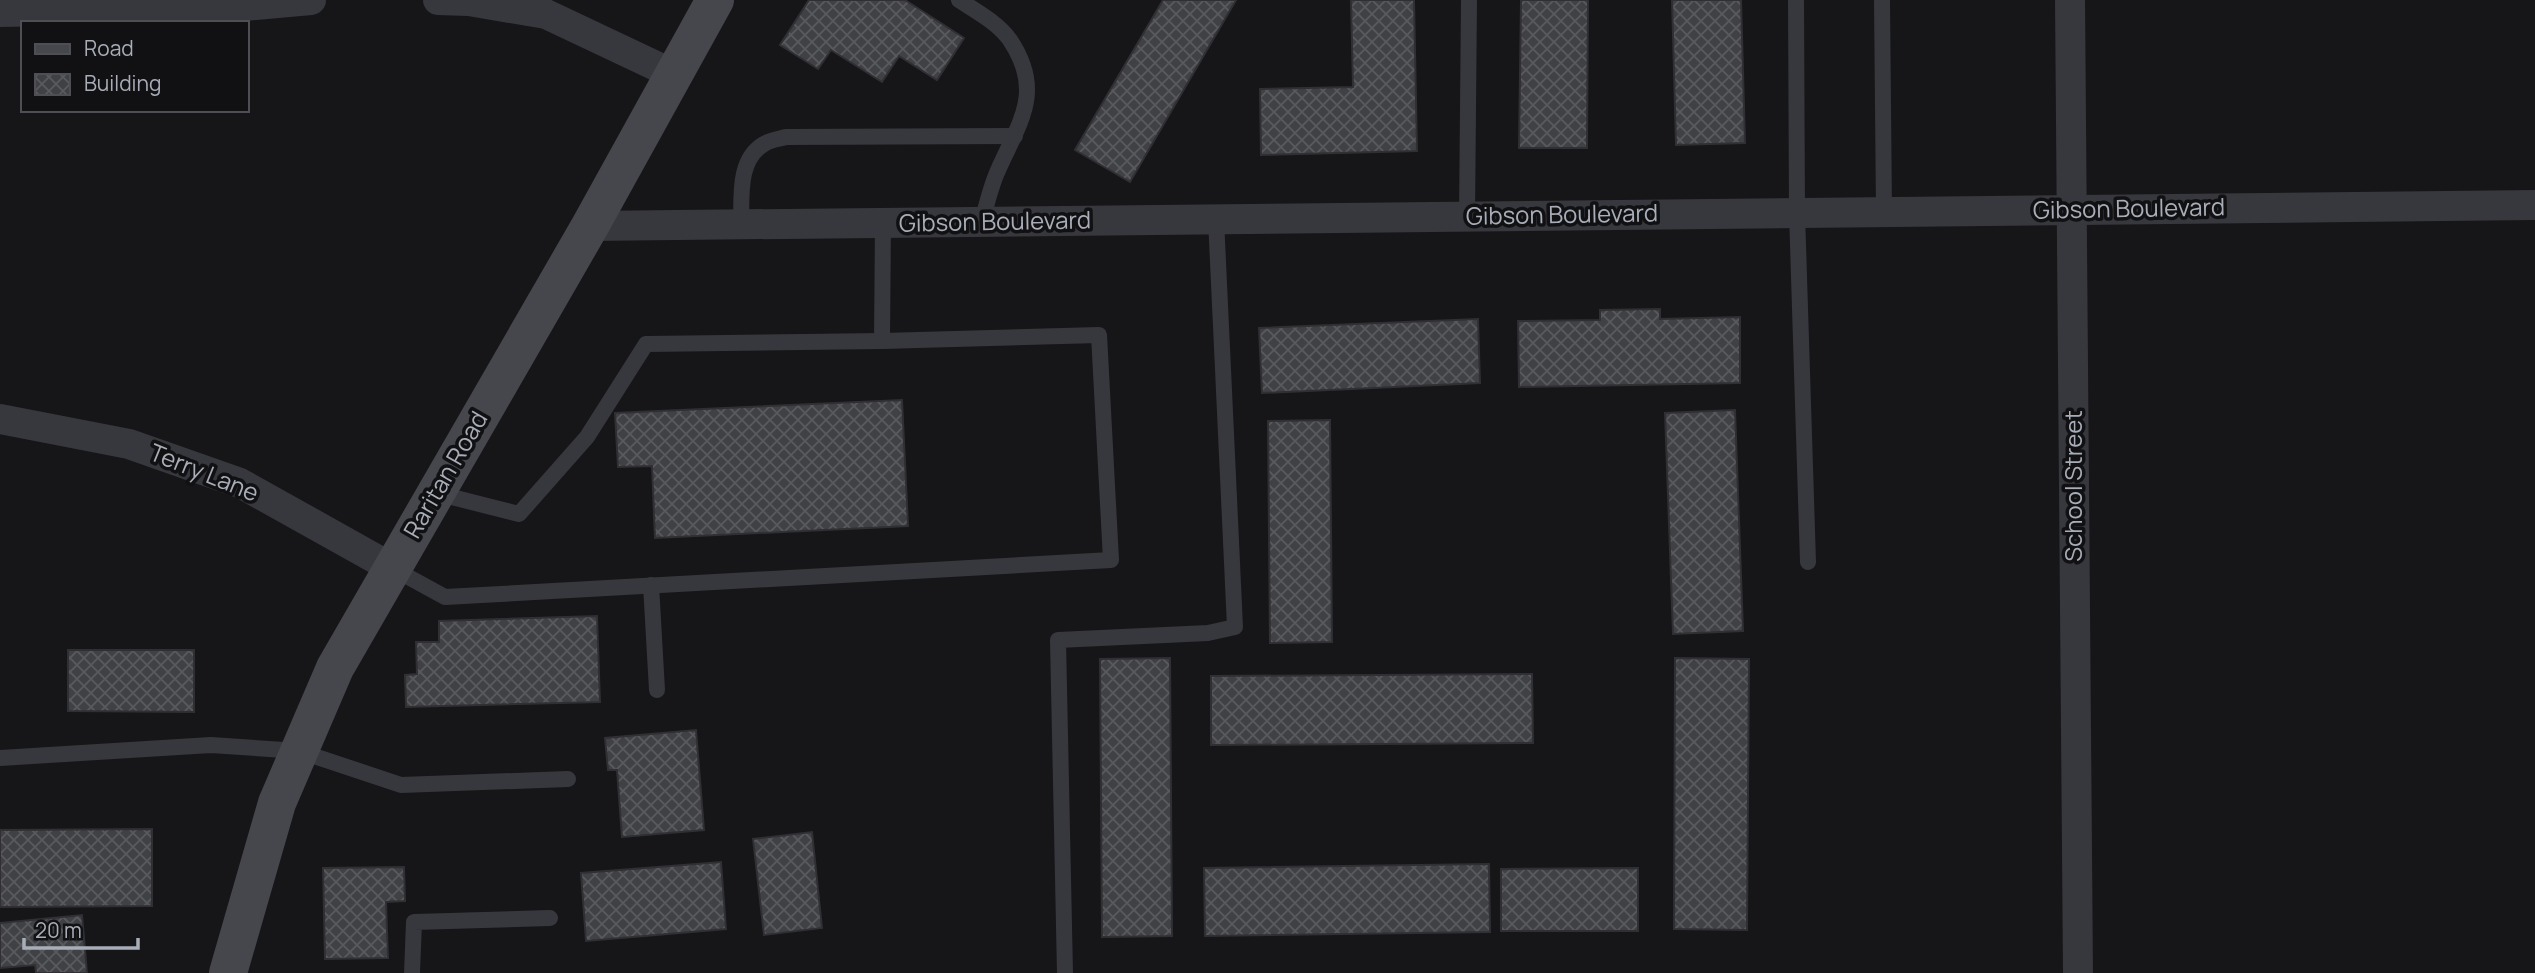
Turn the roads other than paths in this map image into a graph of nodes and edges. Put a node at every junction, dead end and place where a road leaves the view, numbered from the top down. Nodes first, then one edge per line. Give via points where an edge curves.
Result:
1 (311, 0) edge
2 (438, 0) edge
3 (715, 0) edge
4 (959, 0) edge
5 (1469, 0) edge
6 (1796, 0) edge
7 (1882, 0) edge
8 (2070, 0) edge
9 (0, 12) edge
10 (675, 75) junction
11 (1015, 136) junction
12 (2535, 205) edge
13 (2072, 209) junction
14 (1884, 212) junction
15 (1797, 213) junction
16 (1466, 216) junction
17 (1216, 219) junction
18 (982, 222) junction
19 (883, 223) junction
20 (741, 225) junction
21 (590, 226) junction
22 (882, 341) junction
23 (0, 419) edge
24 (436, 493) junction
25 (1808, 562) dead end
26 (393, 568) junction
27 (651, 585) junction
28 (657, 690) dead end
29 (299, 751) junction
30 (0, 758) edge
31 (568, 779) dead end
32 (550, 918) dead end
33 (228, 973) edge
34 (412, 973) edge
35 (1065, 973) edge
36 (2078, 973) edge

1 - 9 street via 222,8
2 - 10 street via 546,14
3 - 10 main road, Raritan Road
4 - 11 lane via 1010,39 1026,74 1028,102
5 - 16 lane
6 - 15 lane
7 - 14 lane
8 - 13 street, School Street
10 - 21 main road, Raritan Road
11 - 18 lane via 995,177
11 - 20 lane via 775,140 748,160
12 - 13 street, Gibson Boulevard
13 - 14 street, Gibson Boulevard
13 - 36 street, School Street
14 - 15 street, Gibson Boulevard
15 - 16 street, Gibson Boulevard
15 - 25 lane
16 - 17 street, Gibson Boulevard
17 - 18 street, Gibson Boulevard
17 - 35 lane via 1235,627 1208,633 1058,640
18 - 19 street, Gibson Boulevard
19 - 20 street, Gibson Boulevard
19 - 22 lane
20 - 21 street, Gibson Boulevard
21 - 24 main road, Raritan Road
22 - 24 lane via 646,344 587,437 519,514
22 - 27 lane via 1099,335 1111,560
23 - 26 street, Terry Lane via 129,444 240,483
24 - 26 main road, Raritan Road
26 - 27 lane via 445,597
26 - 29 main road, Raritan Road via 335,668
27 - 28 lane
29 - 30 lane via 211,745
29 - 31 lane via 401,785
29 - 33 main road, Raritan Road via 277,803
32 - 34 lane via 414,922

